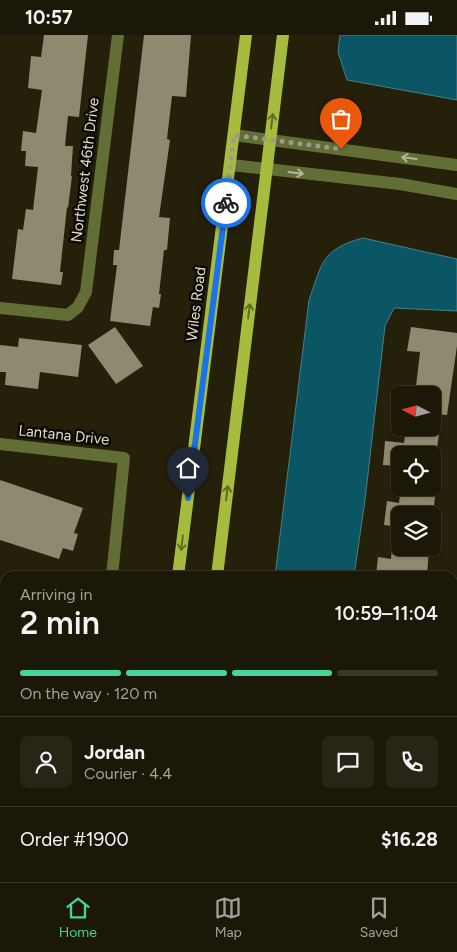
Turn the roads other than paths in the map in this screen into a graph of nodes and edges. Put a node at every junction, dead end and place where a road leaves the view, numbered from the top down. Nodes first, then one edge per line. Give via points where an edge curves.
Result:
1 (118, 35) edge
2 (246, 35) edge
3 (283, 35) edge
4 (234, 135) junction
5 (270, 140) junction
6 (231, 165) junction
7 (457, 165) edge
8 (266, 169) junction
9 (457, 194) edge
10 (0, 307) edge
11 (0, 444) edge
12 (113, 571) edge
13 (179, 571) edge
14 (218, 571) edge

1 - 10 street, Northwest 46th Drive via 86,292 78,307 68,315
2 - 4 main road, Wiles Road
5 -> 3 main road
4 - 5 street
4 - 6 main road, Wiles Road
7 -> 5 street
5 - 8 main road
6 - 8 street
6 -> 13 main road, Wiles Road
8 -> 9 street
14 -> 8 main road
11 - 12 street, Lantana Drive via 124,458

